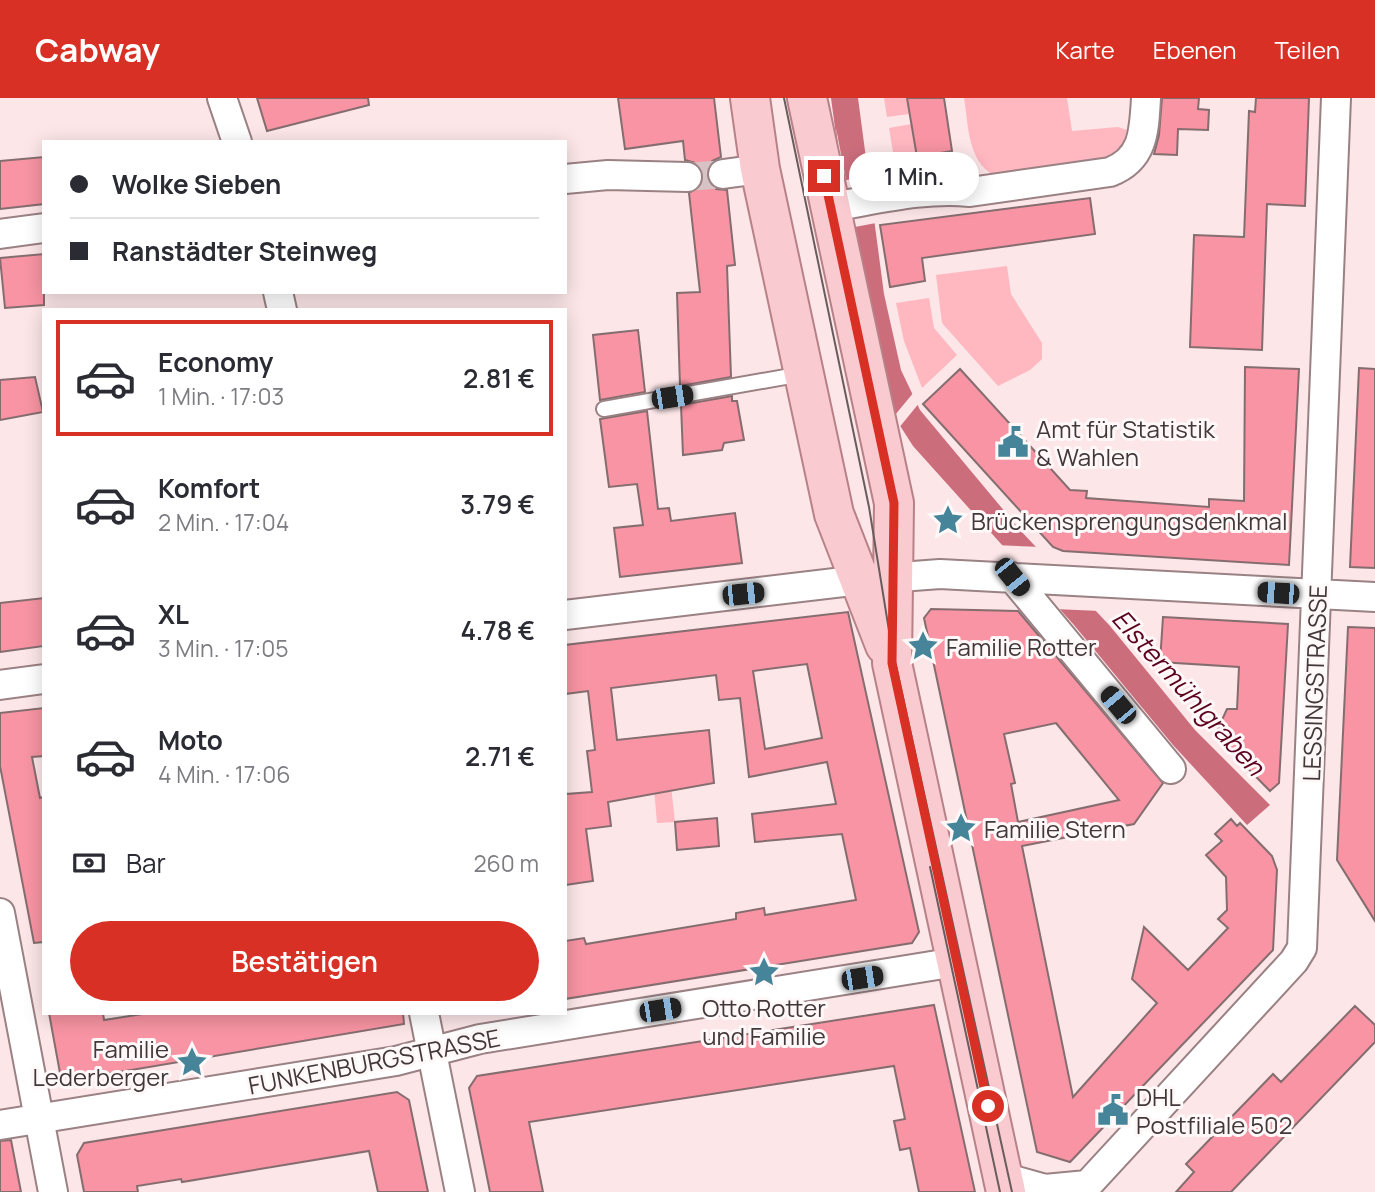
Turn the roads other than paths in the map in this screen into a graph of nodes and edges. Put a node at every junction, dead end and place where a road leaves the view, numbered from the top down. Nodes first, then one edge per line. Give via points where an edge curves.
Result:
1 (222, 98) edge
2 (750, 98) edge
3 (807, 98) edge
4 (1146, 98) edge
5 (1336, 98) edge
6 (236, 140) edge
7 (760, 169) junction
8 (723, 174) tunnel mouth
9 (687, 177) tunnel mouth
10 (567, 179) edge
11 (836, 206) junction
12 (42, 229) edge
13 (0, 234) edge
14 (804, 374) junction
15 (604, 409) dead end
16 (1018, 577) junction
17 (875, 579) junction
18 (1318, 595) junction
19 (1375, 597) edge
20 (567, 615) edge
21 (42, 679) edge
22 (0, 685) edge
23 (1171, 769) dead end
24 (0, 913) edge
25 (956, 962) junction
26 (424, 1015) edge
27 (432, 1052) junction
28 (38, 1118) junction
29 (0, 1125) edge
30 (1004, 1184) edge
31 (1084, 1188) edge
32 (53, 1192) edge
33 (460, 1192) edge

1 - 6 street
2 - 7 main road
3 - 11 main road
4 - 11 street via 1140,149 1125,166 1110,172
5 - 18 street, LESSINGSTRASSE
7 - 8 street
7 - 14 main road
9 - 10 street
11 - 17 main road via 894,503
12 - 13 street
14 - 15 lane
14 - 17 main road via 834,514
16 - 17 street via 940,574
16 - 18 street
16 - 23 street
17 - 20 street
17 - 25 main road
18 - 19 street
18 - 31 street, LESSINGSTRASSE via 1302,948
21 - 22 street
24 - 28 street
25 - 27 street, FUNKENBURGSTRASSE via 480,1039
25 - 30 main road
26 - 27 street
27 - 28 street, FUNKENBURGSTRASSE via 396,1062
27 - 33 street
28 - 29 street, FUNKENBURGSTRASSE
28 - 32 street
30 - 31 street, LESSINGSTRASSE

